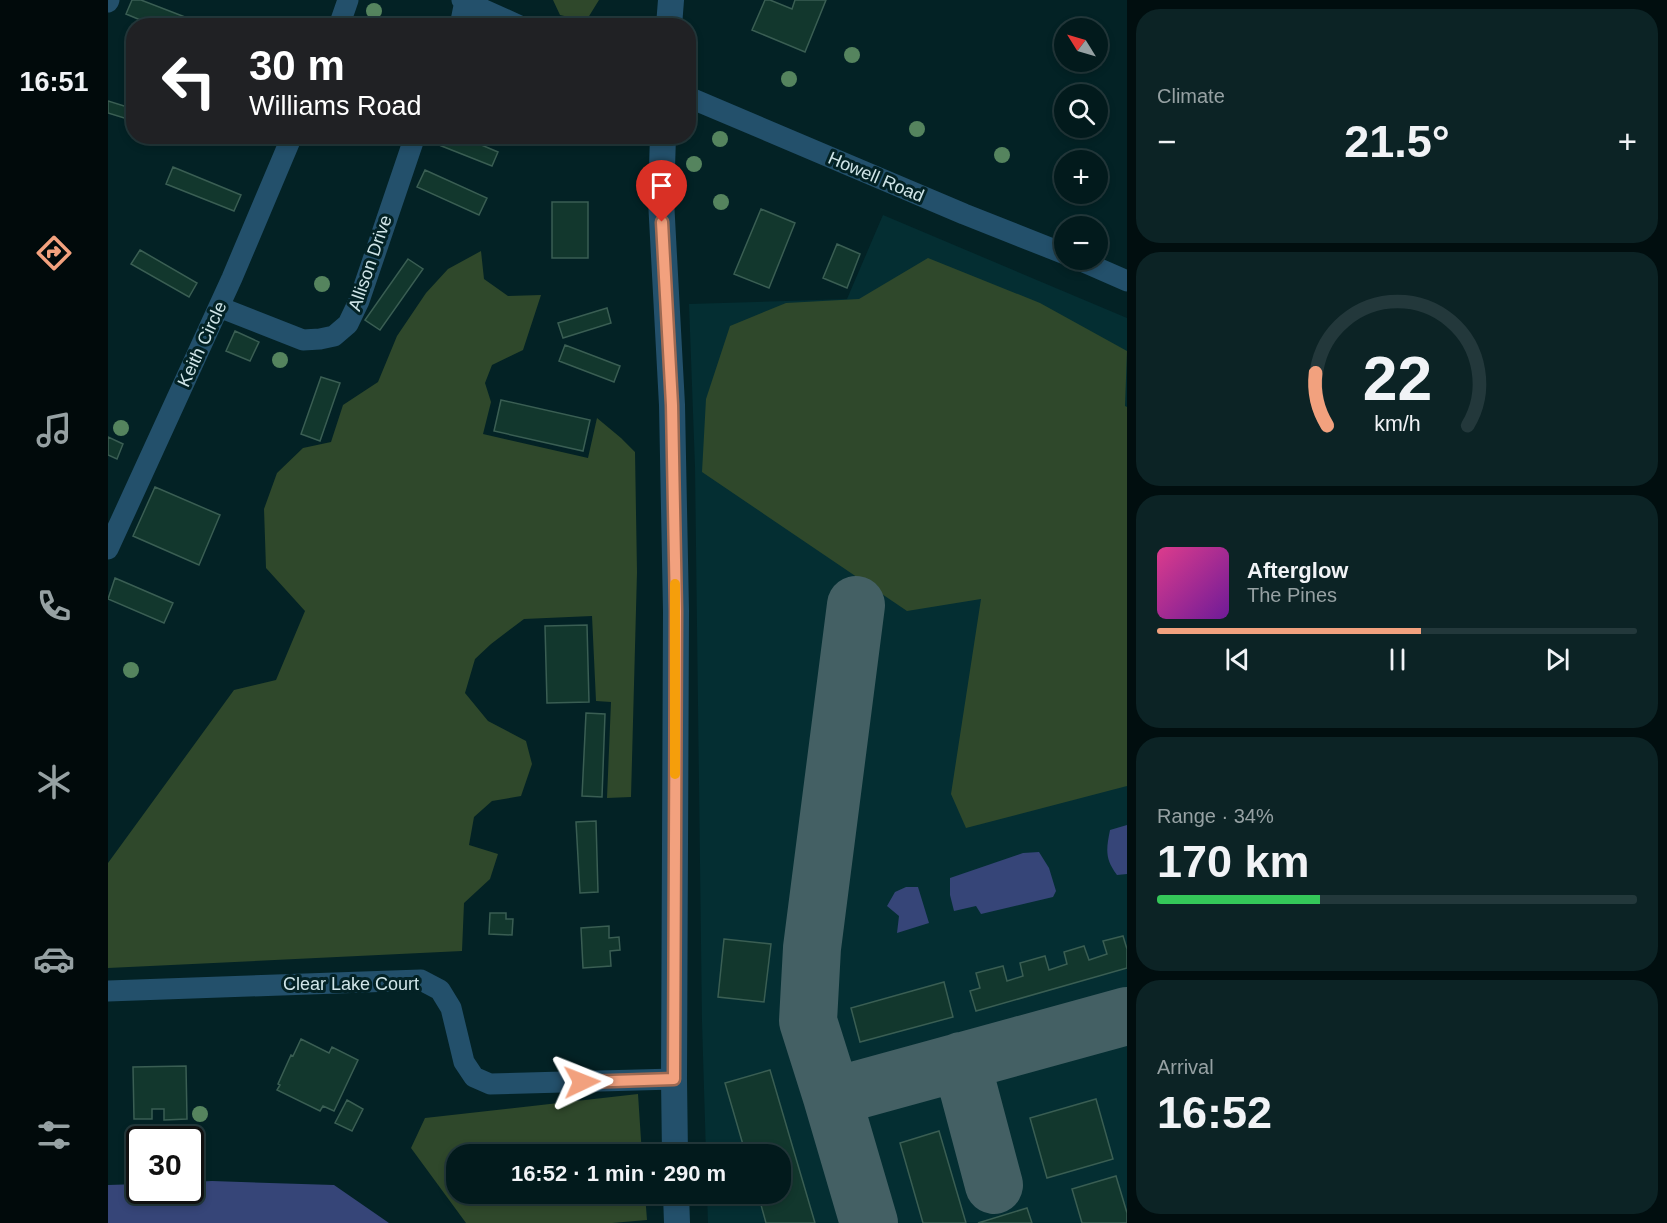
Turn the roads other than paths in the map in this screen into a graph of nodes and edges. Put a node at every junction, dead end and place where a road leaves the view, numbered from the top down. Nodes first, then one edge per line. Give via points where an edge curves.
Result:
1 (348, 0) edge
2 (671, 0) edge
3 (464, 1) edge
4 (342, 18) edge
5 (461, 18) edge
6 (502, 18) edge
7 (670, 18) edge
8 (696, 100) edge
9 (289, 144) edge
10 (412, 144) edge
11 (663, 144) edge
12 (1054, 250) edge
13 (1102, 270) edge
14 (1127, 281) edge
15 (219, 307) junction
16 (108, 549) edge
17 (108, 991) edge
18 (674, 1079) junction
19 (675, 1144) edge
20 (676, 1204) edge
21 (677, 1223) edge

1 - 4 street
2 - 7 street
3 - 5 street
3 - 6 street
8 - 12 street, Howell Road
9 - 15 street, Keith Circle
10 - 15 street, Allison Drive via 359,301 348,324 334,336 303,340
11 - 18 street via 661,200 672,405 676,611
13 - 14 street
15 - 16 street, Keith Circle
17 - 18 street, Clear Lake Court via 421,980 440,990 451,1008 464,1062 474,1077 490,1084
18 - 19 street
20 - 21 street

